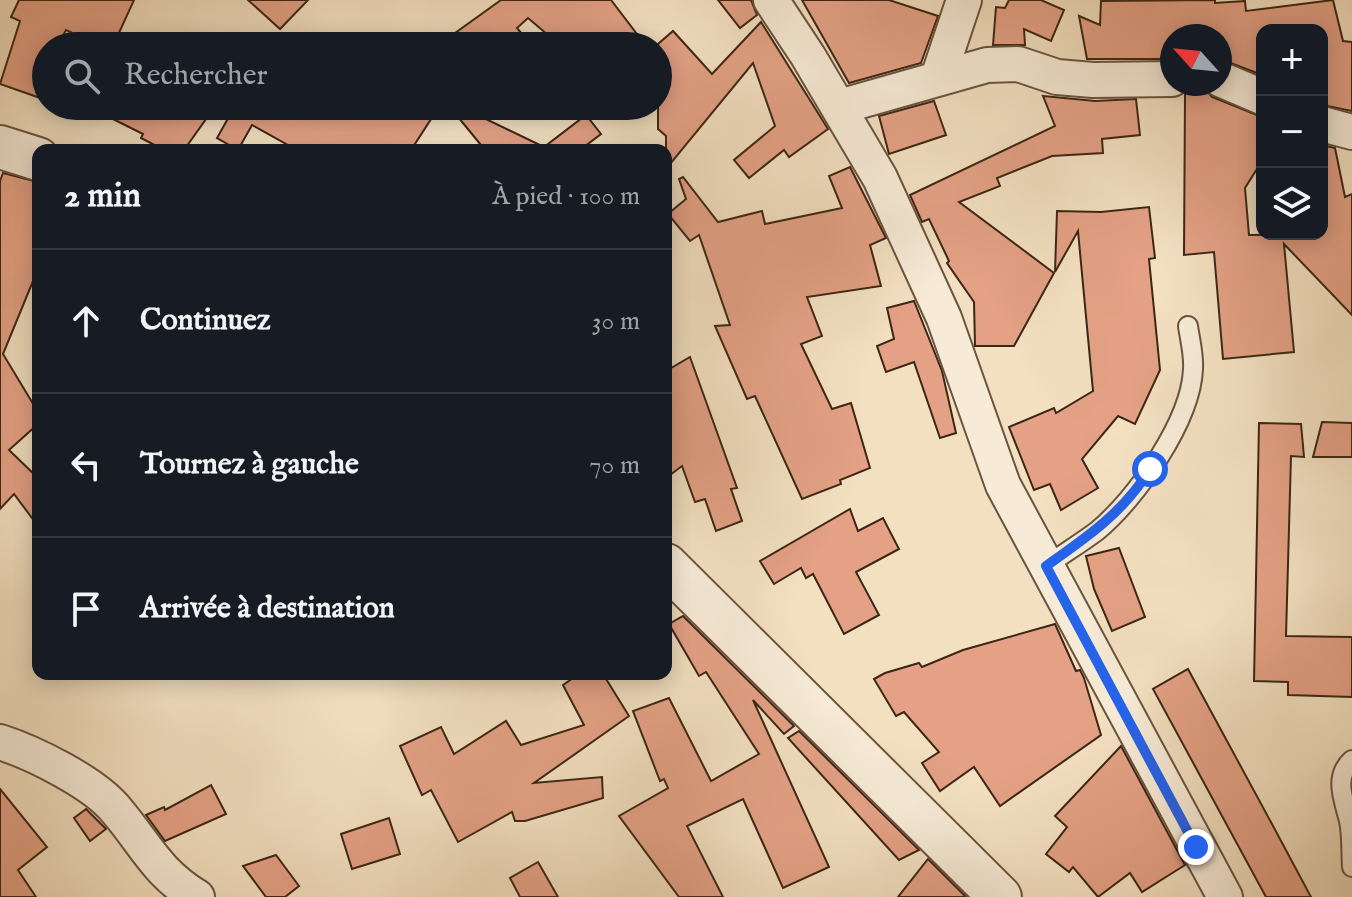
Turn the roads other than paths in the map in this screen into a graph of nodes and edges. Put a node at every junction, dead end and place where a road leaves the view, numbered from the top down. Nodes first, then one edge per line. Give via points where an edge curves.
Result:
1 (771, 0) edge
2 (964, 0) edge
3 (938, 78) junction
4 (1160, 79) edge
5 (1232, 84) edge
6 (1260, 96) edge
7 (839, 107) junction
8 (1328, 126) edge
9 (1352, 132) edge
10 (0, 147) edge
11 (32, 157) edge
12 (1188, 326) dead end
13 (1046, 566) junction
14 (672, 571) edge
15 (0, 742) edge
16 (1352, 760) edge
17 (1352, 867) edge
18 (197, 897) edge
19 (1000, 897) edge
20 (1225, 897) edge

1 - 7 street
2 - 3 street
3 - 4 street via 987,65 1018,64 1069,78
3 - 7 street
5 - 6 street
7 - 13 street via 912,243 1003,485
8 - 9 street
10 - 11 street
12 - 13 lane via 1194,369 1189,392 1154,463 1138,489 1098,530
13 - 20 street
14 - 19 street
15 - 18 street via 75,778 116,808 146,854
16 - 17 lane via 1340,790 1350,823

